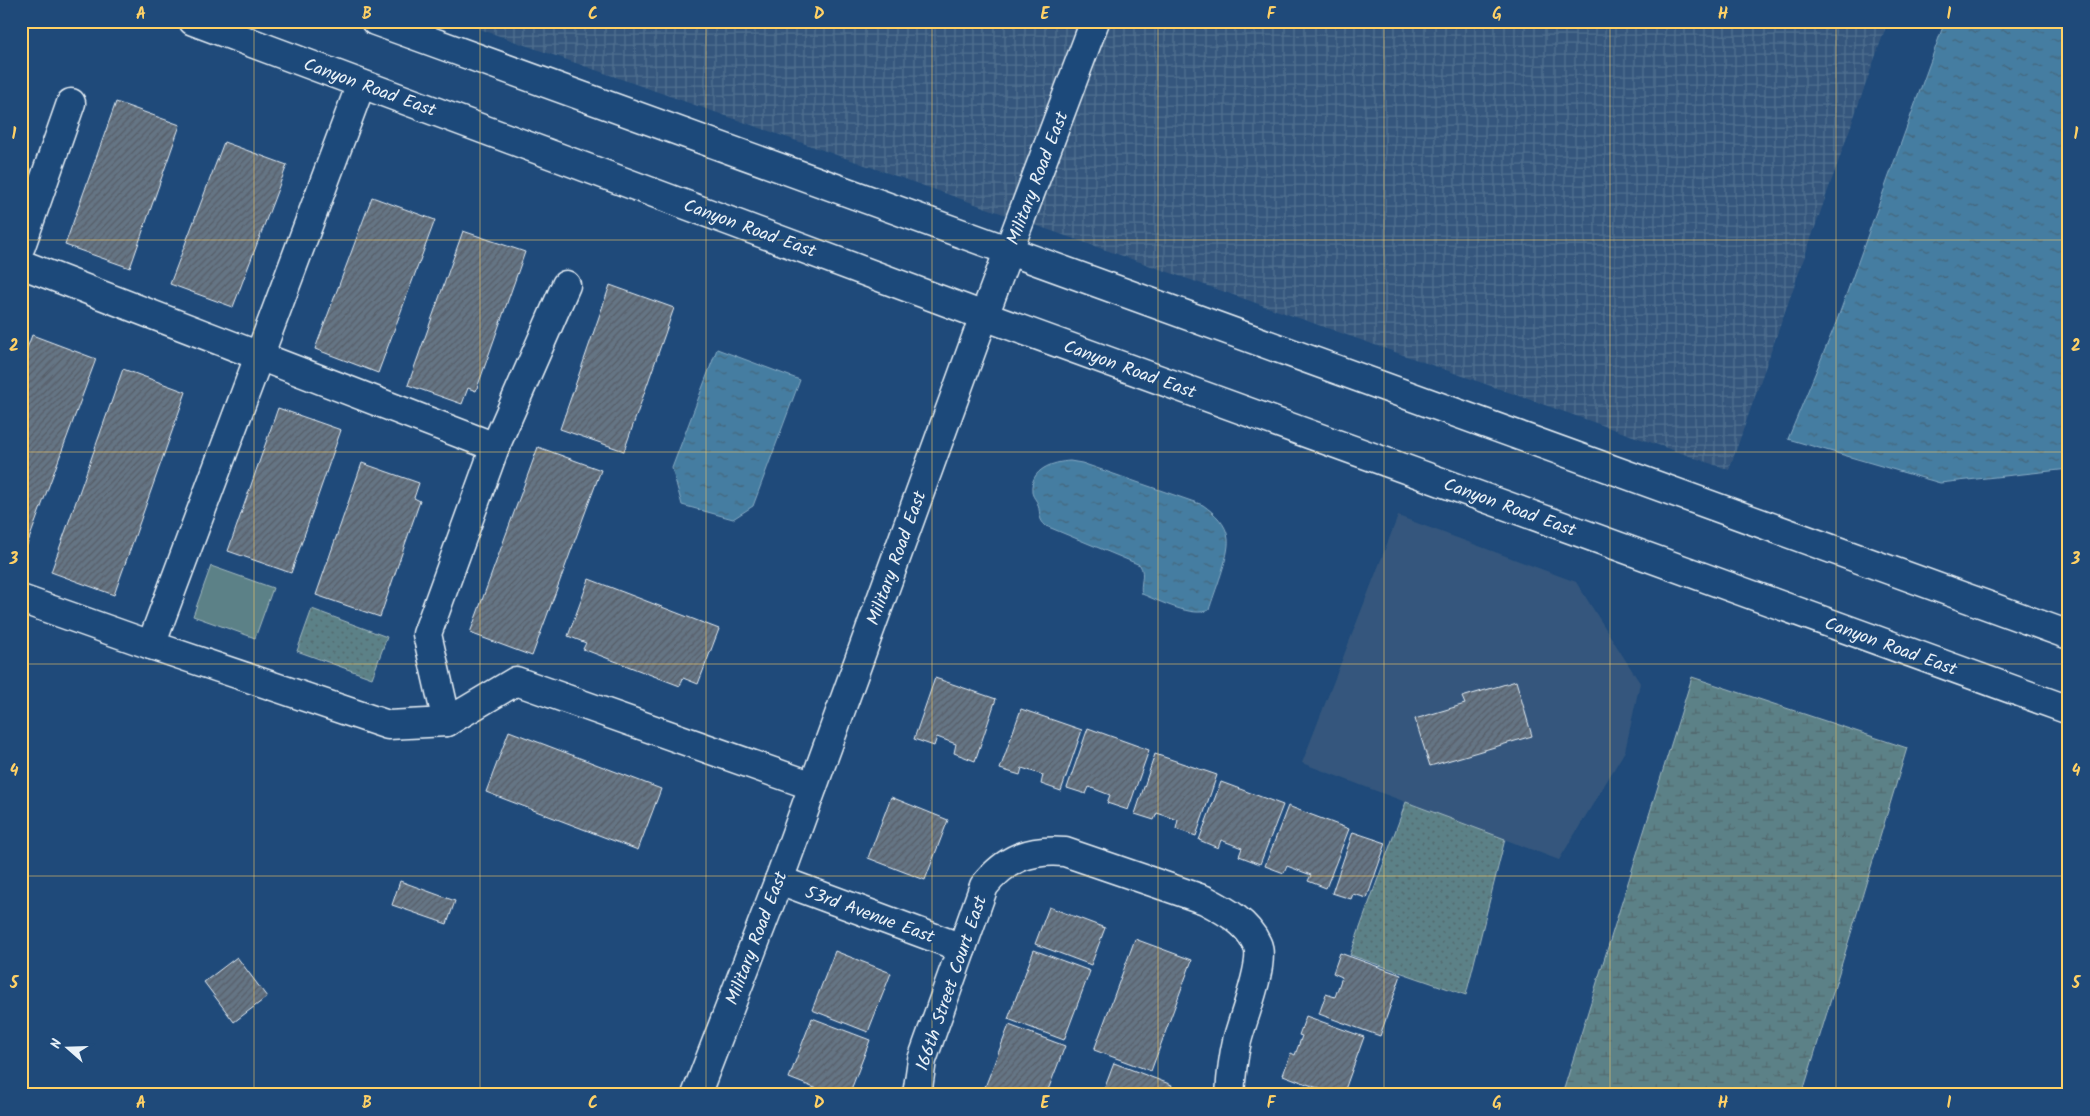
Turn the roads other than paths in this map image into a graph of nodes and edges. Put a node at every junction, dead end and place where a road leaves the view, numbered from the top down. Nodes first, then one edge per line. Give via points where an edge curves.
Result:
1 (193, 21) edge
2 (375, 21) edge
3 (1095, 21) edge
4 (361, 84) junction
5 (71, 102) dead end
6 (21, 246) edge
7 (1010, 250) junction
8 (21, 264) edge
9 (566, 285) dead end
10 (984, 316) junction
11 (259, 357) junction
12 (495, 447) junction
13 (21, 599) edge
14 (2069, 635) edge
15 (151, 646) junction
16 (2069, 710) edge
17 (447, 722) junction
18 (813, 786) junction
19 (778, 880) junction
20 (962, 948) junction
21 (696, 1095) edge
22 (918, 1095) edge
23 (1230, 1095) edge

1 - 4 main road, Canyon Road East
2 - 7 main road
3 - 7 main road, Military Road East
4 - 10 main road, Canyon Road East
4 - 11 main road
5 - 6 main road
7 - 10 main road, Military Road East
7 - 14 main road
8 - 11 main road
9 - 12 main road
10 - 16 main road, Canyon Road East
10 - 18 main road, Military Road East
11 - 12 main road
11 - 15 main road
12 - 17 main road via 427,634
13 - 15 main road
15 - 17 main road via 388,725
17 - 18 main road via 516,681
18 - 19 main road, Military Road East
19 - 20 main road, 53rd Avenue East
19 - 21 main road, Military Road East
20 - 22 main road, 166th Street Court East via 922,1060
20 - 23 main road, 166th Street Court East via 984,886 993,875 1018,857 1036,852 1065,852 1205,900 1239,920 1258,946 1260,962 1236,1042

